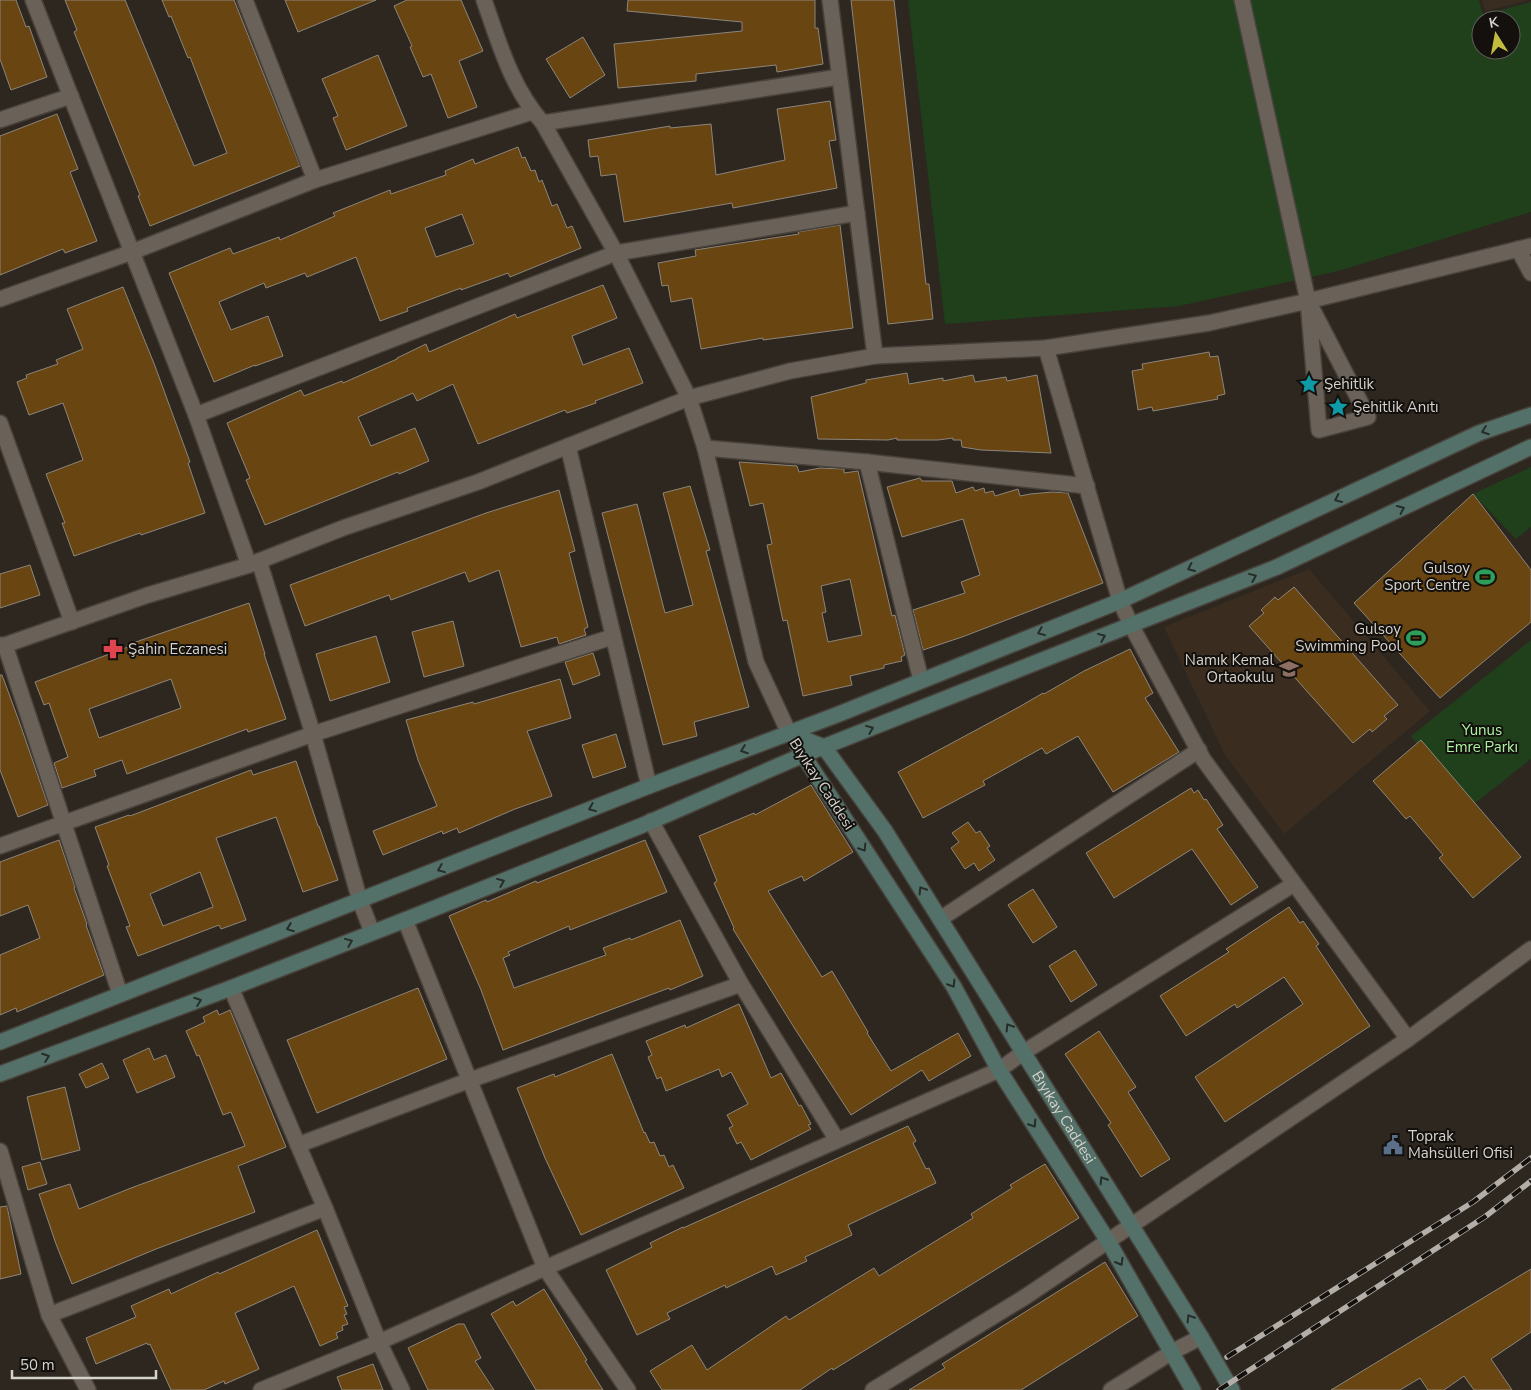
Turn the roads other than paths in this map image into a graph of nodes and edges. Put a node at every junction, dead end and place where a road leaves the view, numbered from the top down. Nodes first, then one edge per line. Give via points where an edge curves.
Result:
1 (33, 0) edge
2 (246, 0) edge
3 (484, 0) edge
4 (830, 0) edge
5 (1242, 0) edge
6 (839, 77) junction
7 (71, 96) junction
8 (532, 112) junction
9 (0, 120) edge
10 (543, 123) junction
11 (315, 180) junction
12 (856, 213) junction
13 (1524, 247) edge
14 (132, 252) junction
15 (616, 253) junction
16 (1531, 273) edge
17 (0, 300) edge
18 (1308, 301) junction
19 (1046, 348) junction
20 (875, 356) junction
21 (689, 398) junction
22 (196, 415) junction
23 (1531, 415) edge
24 (0, 424) edge
25 (568, 446) junction
26 (1531, 447) edge
27 (705, 448) junction
28 (867, 462) junction
29 (1086, 486) junction
30 (254, 563) junction
31 (1120, 601) junction
32 (72, 622) junction
33 (1131, 625) junction
34 (612, 637) junction
35 (2, 645) edge
36 (921, 680) junction
37 (789, 733) junction
38 (313, 734) junction
39 (824, 747) junction
40 (1199, 750) junction
41 (803, 755) junction
42 (649, 786) junction
43 (651, 822) junction
44 (64, 824) junction
45 (0, 846) edge
46 (1294, 884) junction
47 (360, 901) junction
48 (940, 919) junction
49 (405, 920) junction
50 (372, 932) junction
51 (1531, 949) edge
52 (741, 984) junction
53 (231, 988) junction
54 (120, 994) junction
55 (1408, 1039) junction
56 (0, 1042) edge
57 (1024, 1052) junction
58 (999, 1070) junction
59 (0, 1074) edge
60 (470, 1080) junction
61 (837, 1140) junction
62 (298, 1145) junction
63 (0, 1152) edge
64 (325, 1208) junction
65 (1131, 1226) junction
66 (1108, 1241) junction
67 (545, 1268) junction
68 (49, 1315) junction
69 (1201, 1337) junction
70 (379, 1342) junction
71 (1172, 1352) junction
72 (88, 1390) edge
73 (261, 1390) edge
74 (402, 1390) edge
75 (628, 1390) edge
76 (873, 1390) edge
77 (1111, 1390) edge
78 (1193, 1390) edge
79 (1232, 1390) edge

1 - 7 street
2 - 11 street
3 - 8 street via 506,63
4 - 6 street
5 - 18 street
6 - 10 street
6 - 12 street
7 - 9 street
7 - 14 street
8 - 10 street
8 - 11 street
10 - 15 street
11 - 14 street
12 - 15 street
12 - 20 street
13 - 16 street
13 - 18 street
14 - 17 street
14 - 22 street
15 - 21 street
15 - 22 street
18 - 18 street via 1319,430 1368,417 1350,384
18 - 19 street via 1209,323
19 - 20 street
19 - 29 street
20 - 21 street via 790,371
21 - 25 street
21 - 27 street
22 - 30 street
23 -> 31 street via 1480,433
24 - 32 street
25 - 30 street
25 - 34 street
33 -> 26 street via 1277,567
27 - 28 street
27 - 37 street via 756,662
28 - 29 street
28 - 36 street
29 - 31 street
30 - 32 street
30 - 38 street
31 - 33 street
31 -> 36 street
32 - 35 street
39 -> 33 street
33 - 40 street
34 - 38 street
34 - 42 street
35 - 44 street
36 - 37 street
37 - 39 street, Bıyıkay Caddesi
37 - 41 street, Bıyıkay Caddesi
37 -> 42 street
38 - 44 street
38 - 47 street
39 - 41 street
48 -> 39 street, Bıyıkay Caddesi via 885,831
40 - 46 street
40 - 48 street
41 - 43 street
41 -> 58 street, Bıyıkay Caddesi via 954,987
42 -> 47 street
49 -> 43 street
43 - 52 street
44 - 45 street
44 - 54 street
46 - 55 street
46 - 57 street
47 - 50 street
47 -> 54 street
57 -> 48 street, Bıyıkay Caddesi
49 - 50 street
49 - 60 street
53 -> 50 street
51 - 55 street
52 - 60 street
52 - 61 street
59 -> 53 street
53 - 62 street
54 - 56 street
55 - 65 street
57 - 58 street
65 -> 57 street, Bıyıkay Caddesi
58 - 61 street
58 -> 66 street, Bıyıkay Caddesi
60 - 62 street
60 - 67 street
61 - 67 street
62 - 64 street
63 - 68 street
64 - 68 street
64 - 70 street
65 - 66 street
69 -> 65 street, Bıyıkay Caddesi
66 -> 71 street, Bıyıkay Caddesi
66 - 76 street via 1025,1297
67 - 70 street
67 - 75 street
68 - 72 street
69 - 71 street
69 - 79 street, Bıyıkay Caddesi
70 - 73 street
70 - 74 street
71 - 77 street
71 - 78 street, Bıyıkay Caddesi

